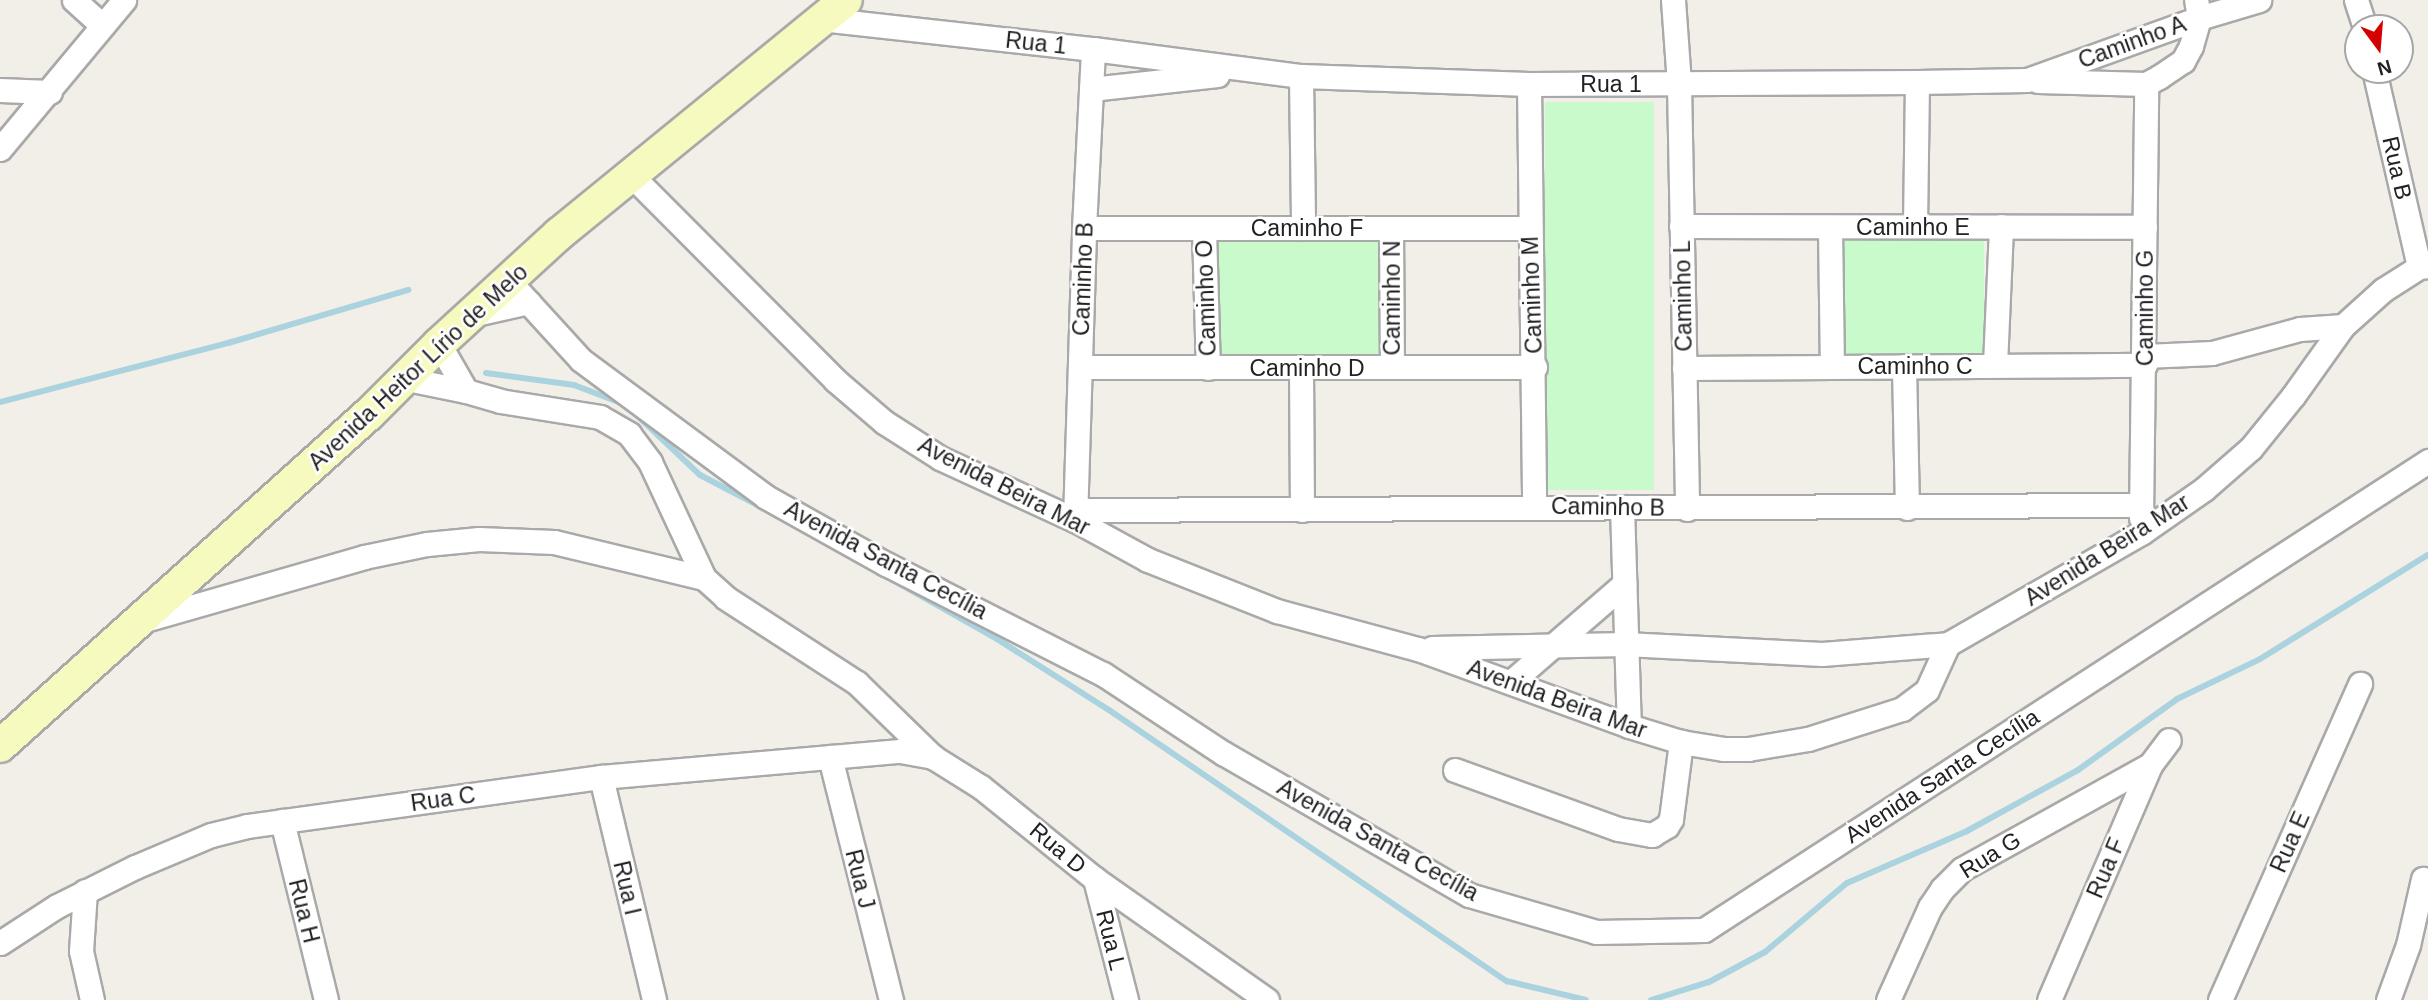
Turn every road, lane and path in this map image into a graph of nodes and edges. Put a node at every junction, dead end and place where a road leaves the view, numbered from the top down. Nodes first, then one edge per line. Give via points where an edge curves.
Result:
1 (74, 0) edge
2 (124, 0) edge
3 (846, 0) edge
4 (1673, 0) edge
5 (2259, 0) edge
6 (2198, 9) edge
7 (821, 19) junction
8 (102, 24) junction
9 (1093, 49) junction
10 (1249, 72) junction
11 (1301, 76) junction
12 (2027, 80) junction
13 (1917, 82) junction
14 (1678, 83) junction
15 (1529, 84) junction
16 (2146, 84) junction
17 (2378, 84) edge
18 (1091, 89) junction
19 (0, 90) edge
20 (50, 92) junction
21 (0, 149) edge
22 (632, 176) junction
23 (2417, 216) edge
24 (1681, 226) junction
25 (1915, 226) junction
26 (2001, 226) junction
27 (2145, 227) junction
28 (1084, 228) junction
29 (1303, 228) junction
30 (1391, 228) junction
31 (1530, 228) junction
32 (1830, 228) junction
33 (1204, 229) junction
34 (2424, 266) edge
35 (519, 291) junction
36 (2343, 326) junction
37 (439, 344) junction
38 (2145, 360) junction
39 (1995, 365) junction
40 (1080, 366) junction
41 (1832, 366) junction
42 (1904, 366) junction
43 (1392, 367) junction
44 (1535, 367) junction
45 (1208, 368) junction
46 (1301, 368) junction
47 (1684, 368) junction
48 (407, 379) junction
49 (466, 391) junction
50 (2428, 461) edge
51 (2141, 505) junction
52 (1534, 506) junction
53 (1622, 507) junction
54 (1907, 508) junction
55 (1687, 509) junction
56 (1302, 510) junction
57 (1074, 515) junction
58 (2141, 533) junction
59 (704, 578) junction
60 (1624, 584) junction
61 (132, 624) junction
62 (1552, 644) junction
63 (1625, 644) junction
64 (1948, 644) junction
65 (1418, 649) junction
66 (1511, 682) junction
67 (2360, 684) dead end
68 (1629, 726) junction
69 (2169, 740) dead end
70 (1681, 742) junction
71 (0, 746) edge
72 (830, 757) junction
73 (933, 757) junction
74 (2150, 765) junction
75 (1455, 770) dead end
76 (601, 777) junction
77 (282, 821) junction
78 (1095, 879) junction
79 (2423, 879) dead end
80 (78, 895) junction
81 (0, 943) edge
82 (92, 1000) edge
83 (326, 1000) edge
84 (654, 1000) edge
85 (891, 1000) edge
86 (1126, 1000) edge
87 (1267, 1000) edge
88 (1888, 1000) edge
89 (2049, 1000) edge
90 (2220, 1000) edge
91 (2388, 1000) edge

1 - 8 street
2 - 8 street
3 - 7 main road, Avenida Heitor Lírio de Melo
4 - 14 street, Caminho L
5 - 6 street
6 - 12 street, Caminho A
6 - 16 street, Caminho A via 2183,61
7 - 9 street, Rua 1
7 - 22 main road, Avenida Heitor Lírio de Melo
8 - 20 street
9 - 10 street, Rua 1
9 - 18 street, Caminho B
10 - 11 street, Rua 1
10 - 18 street, Rua 1
11 - 15 street, Rua 1
11 - 29 street
12 - 13 street, Caminho A
12 - 16 street, Caminho A
13 - 14 street, Caminho A
13 - 25 street
14 - 15 street, Rua 1
14 - 24 street, Caminho L
15 - 31 street, Caminho M
16 - 27 street, Caminho G
17 - 23 street, Rua B
18 - 28 street, Caminho B
19 - 20 street
20 - 21 street
22 - 35 main road, Avenida Heitor Lírio de Melo via 559,234
22 - 57 street, Avenida Beira Mar via 859,403 940,458
23 - 34 street, Rua B
24 - 32 street, Caminho E
24 - 47 street, Caminho L
25 - 26 street, Caminho E
25 - 32 street, Caminho E
26 - 27 street, Caminho E
26 - 39 street
27 - 38 street, Caminho G
28 - 33 street, Caminho F
28 - 40 street, Caminho B
29 - 30 street, Caminho F
29 - 33 street, Caminho F
30 - 31 street, Caminho F
30 - 43 street, Caminho N
31 - 44 street, Caminho M
32 - 41 street
33 - 45 street, Caminho O
34 - 36 street, Avenida Beira Mar via 2384,290
35 - 37 main road, Avenida Heitor Lírio de Melo via 470,315
35 - 50 street, Avenida Santa Cecília via 581,360 766,498 1103,674 1223,753 1469,895 1596,932 1704,930
36 - 38 street, Caminho C via 2300,329 2212,353
36 - 58 street, Avenida Beira Mar via 2251,448 2186,503
37 - 48 main road, Avenida Heitor Lírio de Melo
37 - 49 street
38 - 39 street, Caminho C
38 - 51 street, Caminho G
39 - 42 street, Caminho C
40 - 45 street, Caminho D
40 - 57 street, Caminho B
41 - 42 street, Caminho C
41 - 47 street, Caminho C
42 - 54 street
43 - 44 street, Caminho D
43 - 46 street, Caminho D
44 - 52 street, Caminho M
45 - 46 street, Caminho D
46 - 56 street
47 - 55 street, Caminho L
48 - 49 street
48 - 61 main road, Avenida Heitor Lírio de Melo
49 - 59 street via 617,424 650,462
51 - 54 street, Caminho B
51 - 58 street, Caminho G
52 - 53 street, Caminho B
52 - 56 street, Caminho B
53 - 55 street, Caminho B
53 - 60 street
54 - 55 street, Caminho B
56 - 57 street, Caminho B
57 - 65 street, Avenida Beira Mar via 1148,560 1233,596
58 - 64 street, Avenida Beira Mar
59 - 61 street via 554,542 479,539 364,557
59 - 73 street via 726,598 857,683
60 - 62 street
60 - 63 street
61 - 71 main road, Avenida Heitor Lírio de Melo
62 - 63 street, Avenida Beira Mar
62 - 65 street, Avenida Beira Mar
62 - 66 street
63 - 64 street, Avenida Beira Mar via 1822,654
63 - 68 street
64 - 70 street, Avenida Beira Mar via 1927,690 1881,718 1748,749
65 - 66 street, Avenida Beira Mar
66 - 68 street, Avenida Beira Mar
67 - 90 street, Rua E
68 - 70 street, Avenida Beira Mar
69 - 74 street, Rua F
70 - 75 street via 1671,819 1652,835 1618,829
72 - 73 street, Rua D via 900,751
72 - 76 street, Rua C
72 - 85 street, Rua J
73 - 78 street, Rua D via 1006,806
74 - 88 street, Rua G via 1962,869 1930,907
74 - 89 street, Rua F
76 - 77 street, Rua C
76 - 84 street, Rua I
77 - 80 street, Rua C via 211,835
77 - 83 street, Rua H
78 - 86 street, Rua L
78 - 87 street, Rua D
79 - 91 street via 2408,946
80 - 81 street
80 - 82 street via 81,951

